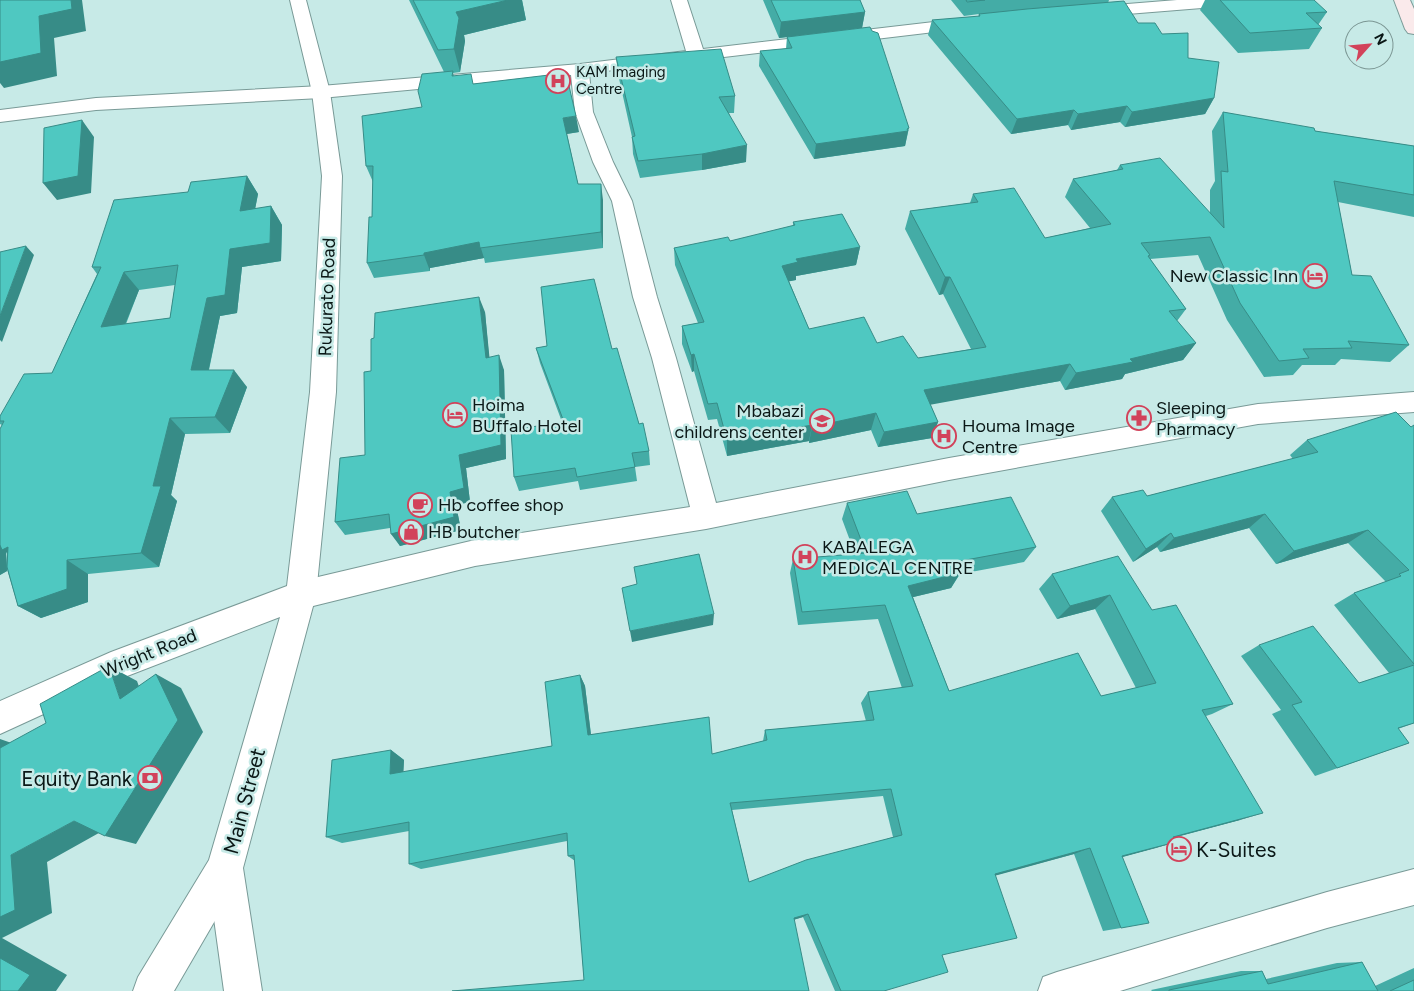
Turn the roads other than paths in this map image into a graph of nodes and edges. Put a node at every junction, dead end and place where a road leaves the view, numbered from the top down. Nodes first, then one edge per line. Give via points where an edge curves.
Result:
1 (298, 0) edge
2 (679, 0) edge
3 (1238, 0) edge
4 (1402, 0) edge
5 (1070, 13) edge
6 (983, 22) edge
7 (1414, 29) edge
8 (696, 56) junction
9 (580, 69) junction
10 (321, 92) junction
11 (0, 116) edge
12 (1414, 402) edge
13 (706, 517) junction
14 (300, 596) junction
15 (0, 718) edge
16 (225, 868) junction
17 (1414, 887) edge
18 (152, 991) edge
19 (243, 991) edge
20 (1057, 991) edge

1 - 10 street, Rukurato Road
2 - 8 street
3 - 5 street
4 - 7 main road
6 - 8 street
8 - 9 street
9 - 10 street
9 - 13 street via 584,112 622,201
10 - 11 street via 96,104
10 - 14 street, Rukurato Road via 332,176 324,392
12 - 13 street, Wright Road via 1258,414 949,469
13 - 14 street, Wright Road via 475,553
14 - 15 street, Wright Road via 158,648 45,694
14 - 16 street, Main Street
16 - 18 street, Main Street
16 - 19 street
17 - 20 street

